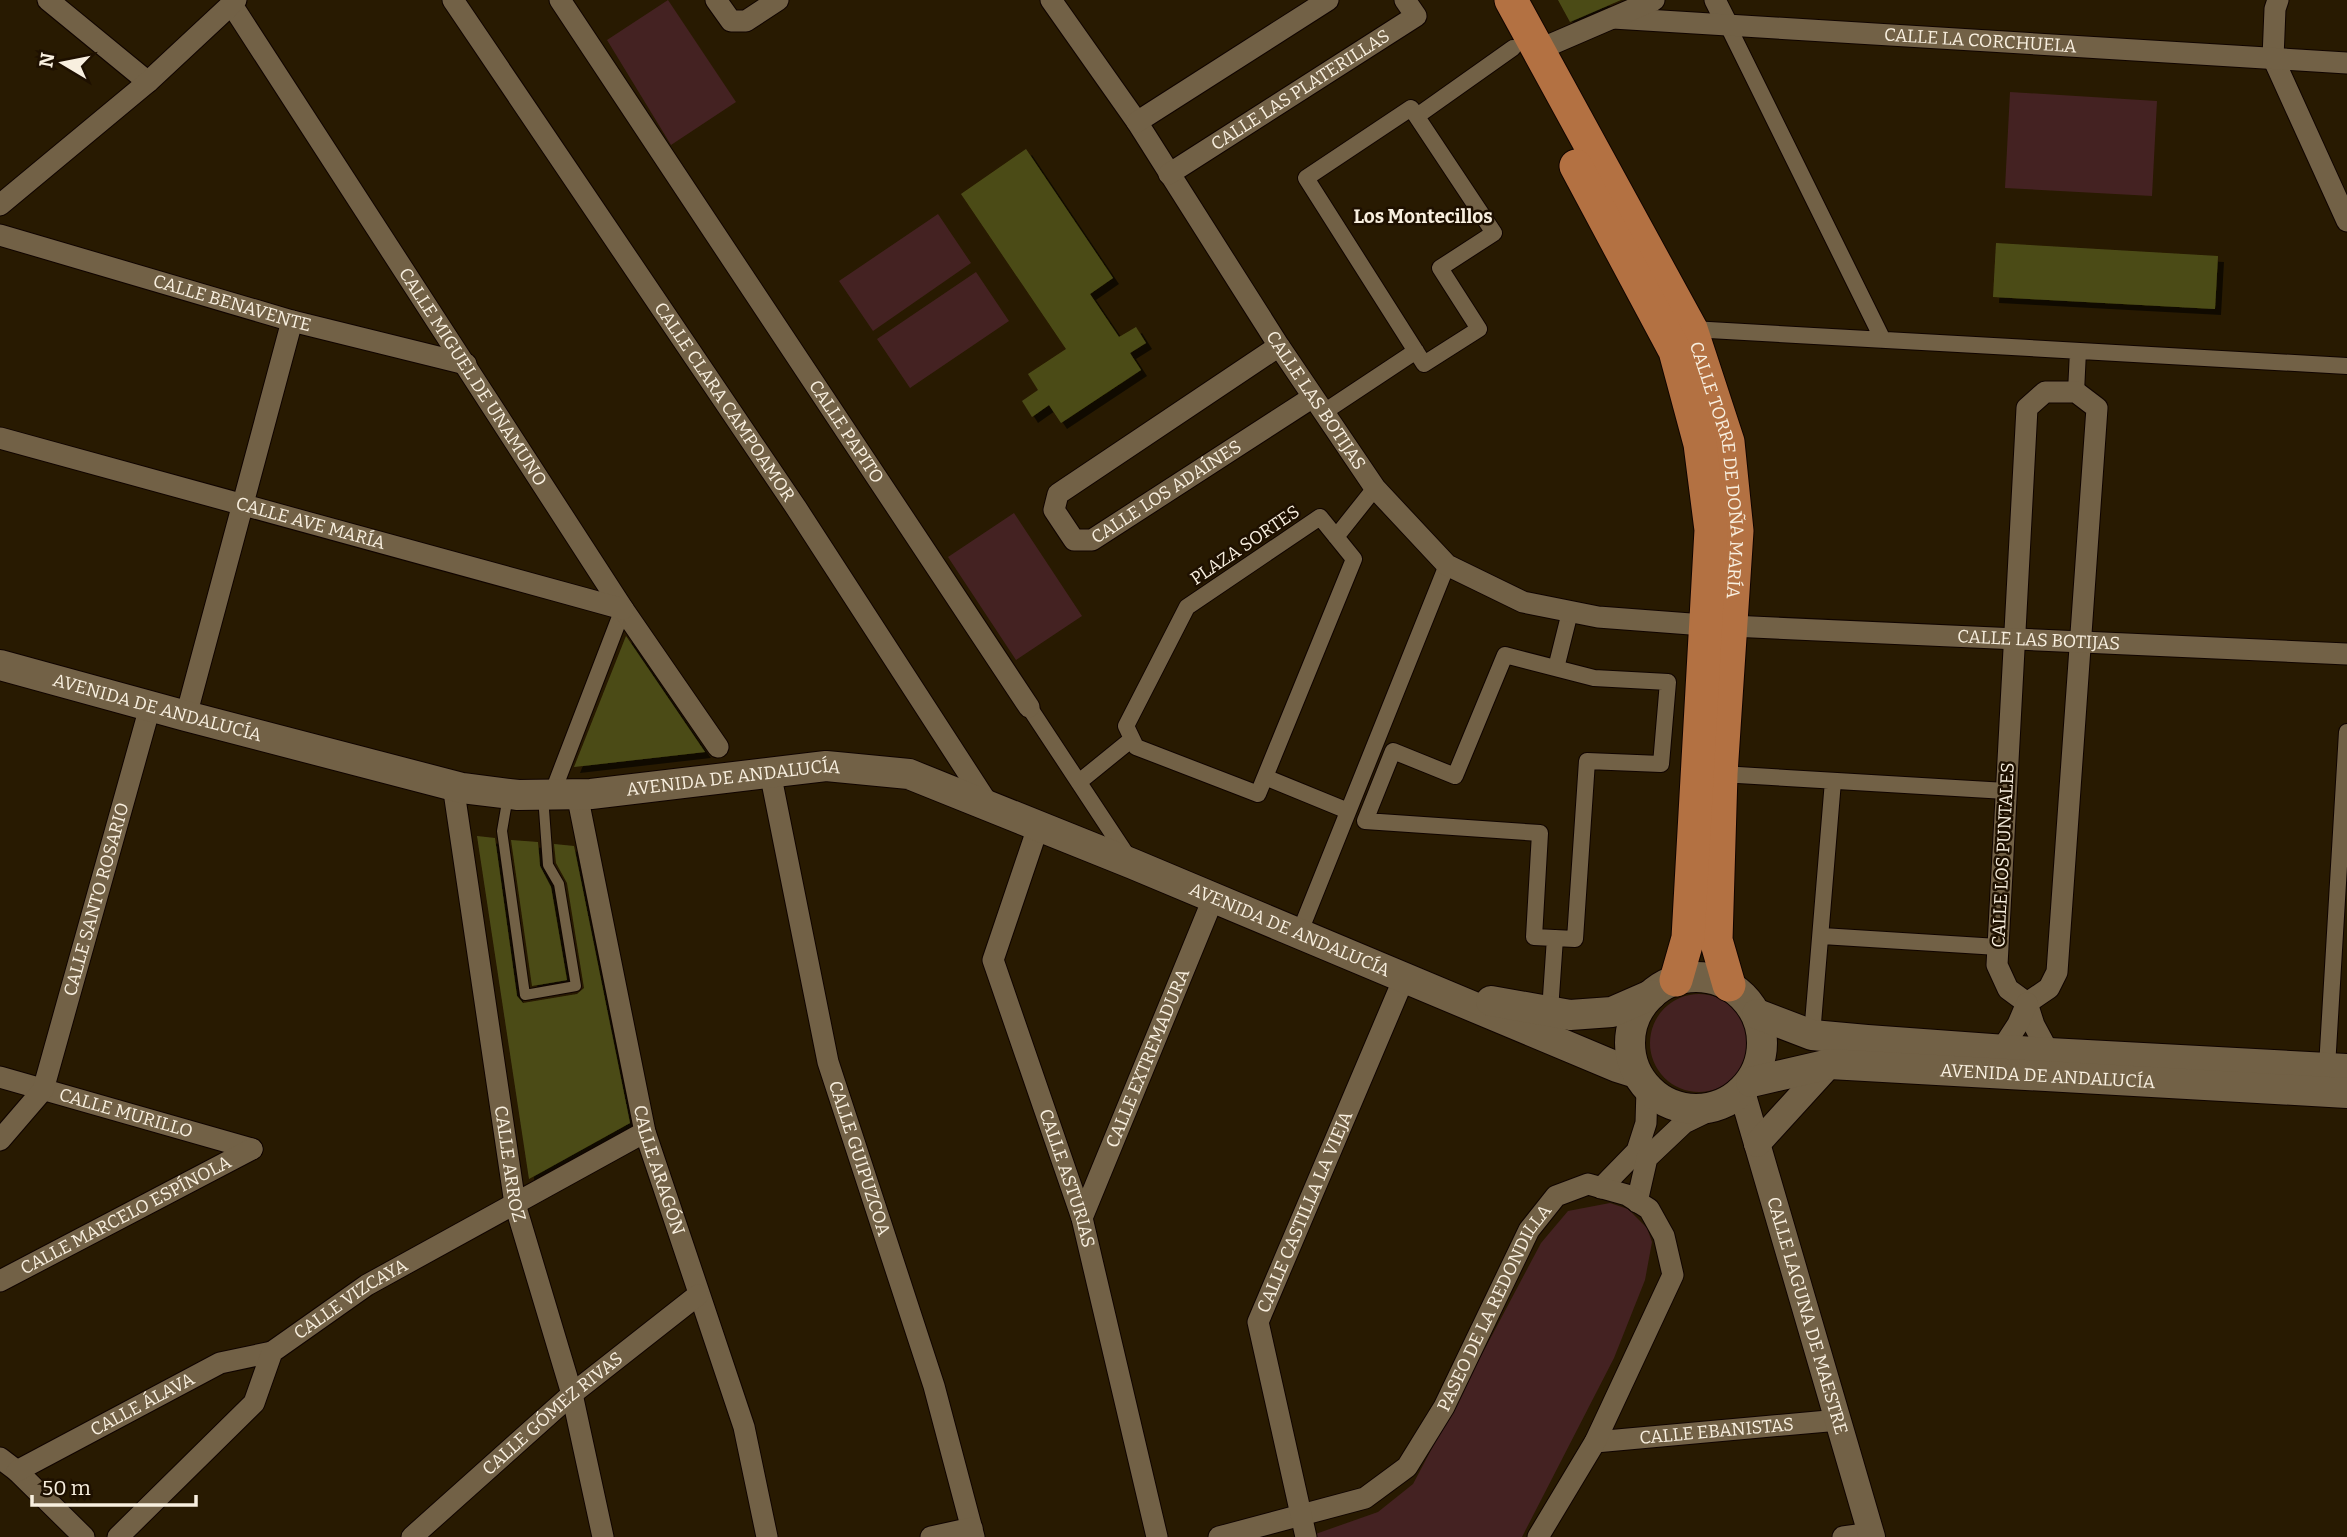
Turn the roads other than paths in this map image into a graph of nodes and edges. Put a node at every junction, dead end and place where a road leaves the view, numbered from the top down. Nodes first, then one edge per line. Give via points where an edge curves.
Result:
1 (48, 0) edge
2 (453, 0) edge
3 (560, 0) edge
4 (716, 0) edge
5 (778, 0) edge
6 (1051, 0) edge
7 (1328, 0) edge
8 (1405, 0) edge
9 (1488, 0) edge
10 (1511, 0) edge
11 (1654, 0) edge
12 (1715, 0) edge
13 (2278, 0) edge
14 (234, 2) edge
15 (1613, 18) junction
16 (1727, 24) junction
17 (1526, 49) junction
18 (2273, 58) junction
19 (2347, 63) edge
20 (148, 82) junction
21 (1417, 116) junction
22 (1137, 122) junction
23 (1169, 174) junction
24 (0, 205) edge
25 (2347, 221) edge
26 (0, 235) edge
27 (292, 321) junction
28 (1691, 329) junction
29 (1882, 340) junction
30 (1279, 346) junction
31 (1416, 351) junction
32 (2078, 351) junction
33 (466, 364) junction
34 (2347, 366) edge
35 (2076, 392) junction
36 (1319, 405) junction
37 (0, 438) edge
38 (1375, 488) junction
39 (243, 503) junction
40 (1336, 537) junction
41 (1447, 565) junction
42 (623, 608) junction
43 (1570, 612) junction
44 (1718, 626) junction
45 (2015, 639) junction
46 (2080, 641) junction
47 (2347, 654) edge
48 (1556, 668) junction
49 (1, 669) edge
50 (150, 707) junction
51 (1029, 707) joint
52 (186, 716) junction
53 (1682, 724) junction
54 (2347, 732) edge
55 (1132, 738) junction
56 (718, 747) dead end
57 (770, 772) junction
58 (1363, 774) junction
59 (1721, 774) junction
60 (1265, 778) junction
61 (1381, 781) junction
62 (1833, 781) junction
63 (1079, 782) junction
64 (453, 785) junction
65 (2006, 792) junction
66 (509, 793) junction
67 (557, 794) junction
68 (990, 807) junction
69 (1348, 811) junction
70 (1038, 827) junction
71 (1133, 864) junction
72 (1213, 899) junction
73 (1299, 934) junction
74 (1822, 936) junction
75 (1555, 938) junction
76 (1998, 947) junction
77 (1404, 978) junction
78 (1729, 985) junction
79 (1663, 987) junction
80 (1439, 992) junction
81 (2027, 1003) junction
82 (1550, 1011) junction
83 (1756, 1014) junction
84 (1812, 1035) junction
85 (2001, 1050) junction
86 (2049, 1053) junction
87 (1830, 1064) junction
88 (2337, 1068) edge
89 (0, 1077) edge
90 (1642, 1081) junction
91 (1747, 1087) junction
92 (43, 1090) junction
93 (2347, 1093) edge
94 (1717, 1107) junction
95 (645, 1132) junction
96 (0, 1140) edge
97 (1757, 1144) junction
98 (252, 1149) joint
99 (1601, 1188) junction
100 (1637, 1202) junction
101 (515, 1204) junction
102 (1082, 1217) junction
103 (0, 1281) edge
104 (698, 1295) junction
105 (272, 1352) junction
106 (572, 1394) junction
107 (1839, 1420) junction
108 (1595, 1443) junction
109 (9, 1465) edge
110 (1302, 1516) junction
111 (973, 1532) edge
112 (1871, 1535) edge
113 (1540, 1536) edge
114 (84, 1537) edge
115 (118, 1537) edge
116 (412, 1537) edge
117 (603, 1537) edge
118 (767, 1537) edge
119 (931, 1537) edge
120 (1157, 1537) edge
121 (1219, 1537) edge
122 (1306, 1537) edge
123 (1843, 1537) edge

1 - 20 street
2 - 68 street, CALLE CLARA CAMPOAMOR via 797,509
3 - 51 street, CALLE PAPITO
4 - 5 street via 731,21 746,21
6 - 22 street, CALLE LAS BOTIJAS
7 - 22 street
8 - 23 street, CALLE LAS PLATERILLAS via 1416,16
9 - 17 main road, CALLE TORRE DE DOÑA MARÍA
10 - 17 main road, CALLE TORRE DE DOÑA MARÍA
11 - 15 street
12 - 16 street
13 - 18 street
14 - 20 street
14 - 33 street, CALLE MIGUEL DE UNAMUNO
15 - 16 street, CALLE LA CORCHUELA
15 - 17 street
16 - 18 street, CALLE LA CORCHUELA
16 - 29 street
17 - 21 street
17 - 28 main road, CALLE TORRE DE DOÑA MARÍA
17 - 44 main road, CALLE TORRE DE DOÑA MARÍA via 1675,351 1700,444
18 - 19 street, CALLE LA CORCHUELA
18 - 25 street
20 - 24 street
21 - 31 street via 1411,108 1306,178
21 - 31 street via 1494,233 1440,268 1479,329 1424,364
22 - 23 street, CALLE LAS BOTIJAS
23 - 30 street, CALLE LAS BOTIJAS
26 - 27 street, CALLE BENAVENTE
27 - 33 street, CALLE BENAVENTE
27 - 39 street
28 - 29 street
28 - 44 main road, CALLE TORRE DE DOÑA MARÍA via 1728,442 1737,531
29 - 32 street
30 - 36 street, CALLE LAS BOTIJAS
30 - 36 street, CALLE LOS ADAÍNES via 1058,494 1054,510 1074,540 1092,540
31 - 36 street
32 - 34 street
32 - 35 street
33 - 42 street, CALLE MIGUEL DE UNAMUNO
35 - 45 street, CALLE LOS PUNTALES via 2045,392 2027,408
35 - 46 street via 2097,408
36 - 38 street, CALLE LAS BOTIJAS
37 - 39 street, CALLE AVE MARÍA
38 - 40 street
38 - 41 street, CALLE LAS BOTIJAS
39 - 42 street, CALLE AVE MARÍA
39 - 52 street
40 - 55 street, PLAZA SORTES via 1320,517 1187,607 1126,726
40 - 60 street, PLAZA SORTES via 1354,559
41 - 43 street, CALLE LAS BOTIJAS via 1523,602
41 - 58 street
42 - 56 street, CALLE MIGUEL DE UNAMUNO
42 - 67 street
43 - 44 street, CALLE LAS BOTIJAS
43 - 48 street
44 - 45 street, CALLE LAS BOTIJAS
44 - 53 main road, CALLE TORRE DE DOÑA MARÍA
44 - 59 main road, CALLE TORRE DE DOÑA MARÍA
45 - 46 street, CALLE LAS BOTIJAS
45 - 65 street, CALLE LOS PUNTALES
46 - 47 street, CALLE LAS BOTIJAS
46 - 81 street via 2057,972 2049,989
48 - 53 street via 1594,678 1668,682
48 - 61 street via 1505,654 1455,776 1393,751
49 - 50 main road, AVENIDA DE ANDALUCÍA
50 - 52 main road, AVENIDA DE ANDALUCÍA
50 - 92 street, CALLE SANTO ROSARIO
51 - 63 street, CALLE PAPITO
52 - 64 main road, AVENIDA DE ANDALUCÍA
53 - 75 street via 1661,764 1587,761 1575,939
53 - 79 main road, CALLE TORRE DE DOÑA MARÍA via 1688,938
54 - 88 street
55 - 60 street via 1136,747 1258,794
55 - 63 street
57 - 67 main road, AVENIDA DE ANDALUCÍA
57 - 68 main road, AVENIDA DE ANDALUCÍA via 826,766 909,774
57 - 111 street, CALLE GUIPUZCOA via 828,1062 934,1387
58 - 61 street
58 - 69 street
59 - 62 street
59 - 78 main road, CALLE TORRE DE DOÑA MARÍA via 1716,940
60 - 69 street
61 - 75 street via 1365,821 1540,833 1534,937
62 - 65 street
62 - 74 street
63 - 71 street, CALLE PAPITO
64 - 66 main road, AVENIDA DE ANDALUCÍA
64 - 101 street, CALLE ARROZ
65 - 76 street, CALLE LOS PUNTALES
66 - 67 main road, AVENIDA DE ANDALUCÍA
66 - 67 lane via 502,831 525,995 576,986 559,884 548,865
67 - 95 street, CALLE ARAGÓN
68 - 70 main road, AVENIDA DE ANDALUCÍA
69 - 73 street
70 - 71 main road, AVENIDA DE ANDALUCÍA
70 - 102 street, CALLE ASTURIAS via 993,960
71 - 72 main road, AVENIDA DE ANDALUCÍA
72 - 73 main road, AVENIDA DE ANDALUCÍA
72 - 102 street, CALLE EXTREMADURA
73 - 77 main road, AVENIDA DE ANDALUCÍA
74 - 76 street
74 - 84 street
75 - 82 street
76 - 81 street, CALLE LOS PUNTALES via 1997,965 2008,989
77 - 80 main road, AVENIDA DE ANDALUCÍA
77 - 110 street, CALLE CASTILLA LA VIEJA via 1258,1322
78 - 79 main road via 1693,976
78 - 83 main road via 1745,997
79 - 82 main road, AVENIDA DE ANDALUCÍA via 1612,1012 1570,1015
79 - 90 main road via 1638,1012 1631,1032 1630,1053
80 - 82 main road, AVENIDA DE ANDALUCÍA
80 - 90 main road, AVENIDA DE ANDALUCÍA
81 - 85 street
81 - 86 street
83 - 84 main road, AVENIDA DE ANDALUCÍA
83 - 91 main road via 1762,1049
84 - 85 main road, AVENIDA DE ANDALUCÍA
85 - 86 main road, AVENIDA DE ANDALUCÍA
86 - 88 main road, AVENIDA DE ANDALUCÍA
87 - 91 main road, AVENIDA DE ANDALUCÍA
87 - 93 main road, AVENIDA DE ANDALUCÍA
87 - 97 street
89 - 92 street, CALLE MURILLO
90 - 94 main road via 1662,1101 1679,1108
90 - 99 street via 1646,1123 1637,1151
91 - 94 main road
91 - 97 street, CALLE LAGUNA DE MAESTRE
92 - 96 street
92 - 98 street, CALLE MURILLO
94 - 100 street via 1684,1123 1647,1158
95 - 101 street, CALLE VIZCAYA
95 - 104 street, CALLE ARAGÓN
97 - 107 street, CALLE LAGUNA DE MAESTRE
98 - 103 street, CALLE MARCELO ESPÍNOLA
99 - 100 street, PASEO DE LA REDONDILLA
99 - 110 street, PASEO DE LA REDONDILLA via 1588,1184 1556,1196 1529,1230 1444,1407 1407,1468 1365,1498
100 - 108 street, PASEO DE LA REDONDILLA via 1649,1209 1664,1236 1674,1275
101 - 105 street, CALLE VIZCAYA via 367,1285
101 - 106 street, CALLE ARROZ
102 - 120 street, CALLE ASTURIAS
104 - 106 street, CALLE GÓMEZ RIVAS
104 - 118 street, CALLE ARAGÓN via 744,1427
105 - 109 street, CALLE ÁLAVA via 220,1363
105 - 115 street via 254,1402
106 - 116 street, CALLE GÓMEZ RIVAS
106 - 117 street, CALLE ARROZ
107 - 108 street, CALLE EBANISTAS
107 - 112 street, CALLE LAGUNA DE MAESTRE
108 - 113 street, PASEO DE LA REDONDILLA
109 - 114 street
110 - 121 street, PASEO DE LA REDONDILLA
110 - 122 street, CALLE CASTILLA LA VIEJA
111 - 119 street
112 - 123 street

